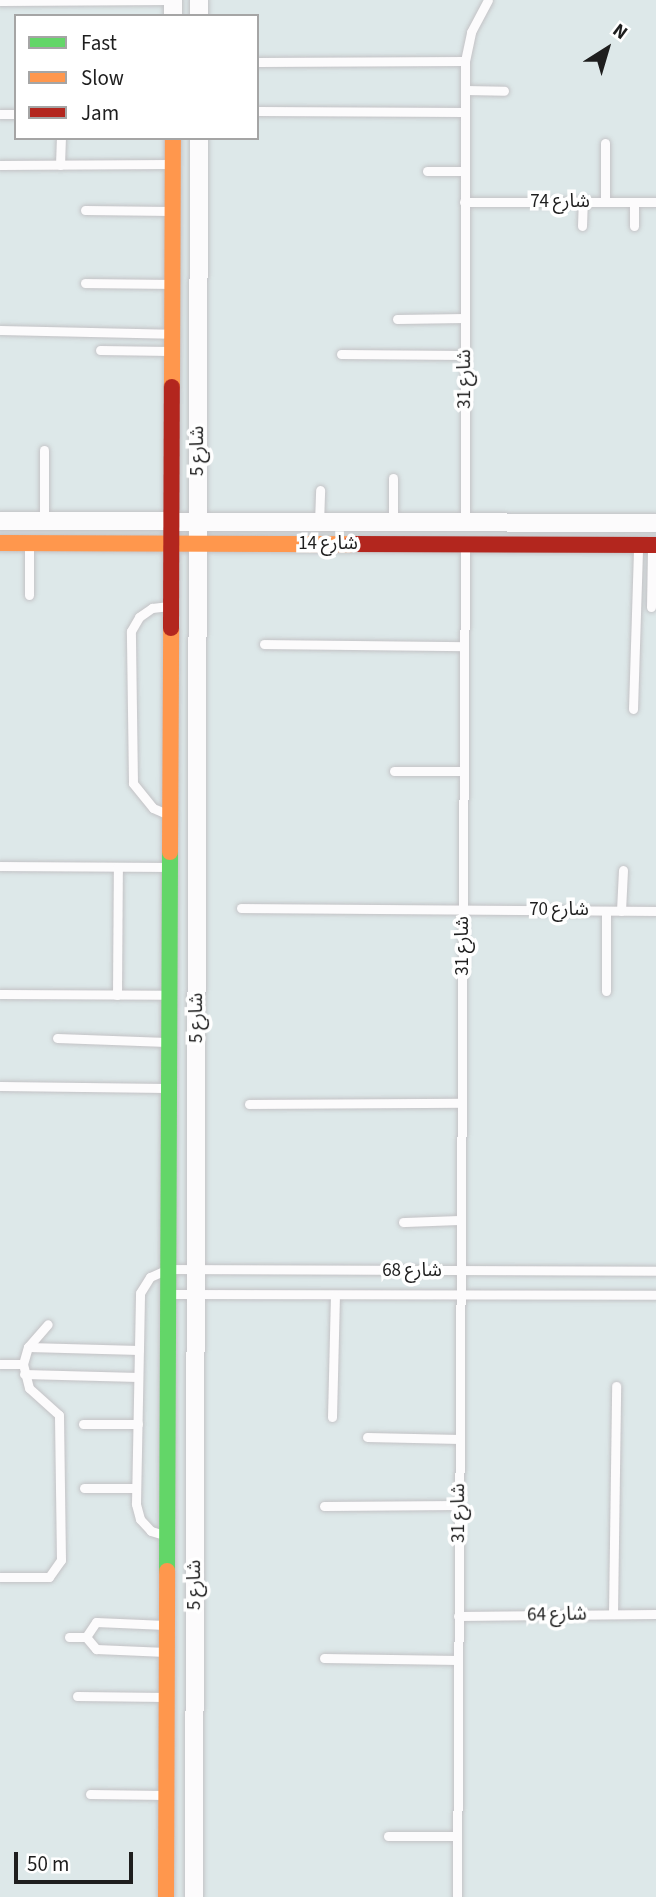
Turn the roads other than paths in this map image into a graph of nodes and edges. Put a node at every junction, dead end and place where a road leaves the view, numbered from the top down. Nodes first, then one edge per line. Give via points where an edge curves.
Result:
1 (173, 0) edge
2 (0, 1) edge
3 (483, 2) edge
4 (466, 61) junction
5 (259, 62) edge
6 (465, 90) junction
7 (504, 91) dead end
8 (259, 111) edge
9 (465, 112) junction
10 (61, 140) edge
11 (173, 140) edge
12 (199, 140) edge
13 (605, 143) dead end
14 (173, 164) junction
15 (0, 165) edge
16 (61, 165) junction
17 (465, 171) junction
18 (427, 172) dead end
19 (464, 202) junction
20 (583, 202) junction
21 (605, 202) junction
22 (634, 202) junction
23 (656, 202) edge
24 (85, 210) dead end
25 (172, 211) junction
26 (582, 226) dead end
27 (634, 226) dead end
28 (85, 283) dead end
29 (172, 285) junction
30 (465, 318) junction
31 (397, 319) dead end
32 (0, 330) edge
33 (172, 334) junction
34 (100, 350) dead end
35 (172, 351) junction
36 (341, 354) dead end
37 (465, 355) junction
38 (44, 450) dead end
39 (393, 478) dead end
40 (320, 490) dead end
41 (0, 521) edge
42 (44, 521) junction
43 (171, 522) junction
44 (198, 522) junction
45 (319, 523) junction
46 (393, 523) junction
47 (465, 523) junction
48 (656, 523) edge
49 (0, 543) edge
50 (29, 543) junction
51 (171, 544) junction
52 (198, 544) junction
53 (465, 545) junction
54 (649, 545) edge
55 (29, 595) dead end
56 (171, 606) junction
57 (652, 607) dead end
58 (264, 644) dead end
59 (464, 646) junction
60 (633, 709) dead end
61 (394, 771) dead end
62 (463, 771) junction
63 (170, 815) junction
64 (0, 866) edge
65 (118, 867) junction
66 (170, 867) junction
67 (623, 870) dead end
68 (242, 908) dead end
69 (463, 910) junction
70 (606, 911) junction
71 (621, 911) junction
72 (656, 911) edge
73 (606, 991) dead end
74 (0, 994) edge
75 (117, 995) junction
76 (169, 995) junction
77 (57, 1038) dead end
78 (169, 1042) junction
79 (0, 1086) edge
80 (169, 1088) junction
81 (462, 1103) junction
82 (249, 1104) dead end
83 (461, 1220) junction
84 (403, 1222) dead end
85 (168, 1269) junction
86 (195, 1269) junction
87 (461, 1271) junction
88 (656, 1271) edge
89 (168, 1294) junction
90 (196, 1294) junction
91 (335, 1295) junction
92 (656, 1295) edge
93 (461, 1296) junction
94 (48, 1324) dead end
95 (28, 1347) junction
96 (139, 1350) junction
97 (0, 1364) edge
98 (23, 1369) junction
99 (138, 1377) junction
100 (616, 1385) dead end
101 (332, 1417) dead end
102 (83, 1424) dead end
103 (138, 1424) junction
104 (367, 1437) dead end
105 (460, 1439) junction
106 (84, 1488) dead end
107 (136, 1488) junction
108 (459, 1505) junction
109 (324, 1506) dead end
110 (167, 1536) junction
111 (0, 1577) edge
112 (613, 1614) junction
113 (656, 1614) edge
114 (458, 1616) junction
115 (167, 1625) junction
116 (69, 1637) dead end
117 (86, 1637) junction
118 (167, 1652) junction
119 (324, 1658) dead end
120 (458, 1660) junction
121 (77, 1696) dead end
122 (167, 1697) junction
123 (90, 1794) dead end
124 (166, 1795) junction
125 (387, 1836) dead end
126 (457, 1836) junction
127 (166, 1897) edge
128 (194, 1897) edge
129 (457, 1897) edge

1 - 2 lane
3 - 4 lane, شارع 31
4 - 5 lane
4 - 6 lane, شارع 31
6 - 7 lane
6 - 9 lane, شارع 31
8 - 9 lane
9 - 17 lane, شارع 31
10 - 16 lane
11 - 14 street, شارع 5
12 - 44 street, شارع 5
13 - 21 lane
14 - 16 lane
14 - 25 street, شارع 5
15 - 16 lane
17 - 18 lane
17 - 19 lane, شارع 31
19 - 20 lane, شارع 74
19 - 30 lane, شارع 31
20 - 21 lane, شارع 74
20 - 26 lane
21 - 22 lane, شارع 74
22 - 23 lane, شارع 74
22 - 27 lane
24 - 25 lane
25 - 29 street, شارع 5
28 - 29 lane
29 - 33 street, شارع 5
30 - 31 lane
30 - 37 lane, شارع 31
32 - 33 lane
33 - 35 street, شارع 5
34 - 35 lane
35 - 43 street, شارع 5
36 - 37 lane
37 - 47 lane, شارع 31
38 - 42 lane
39 - 46 lane
40 - 45 lane
41 - 42 street, شارع 14
42 - 43 street, شارع 14
43 - 44 street, شارع 14
43 - 51 street, شارع 5
44 - 45 street, شارع 14
44 - 52 street, شارع 5
45 - 46 street, شارع 14
46 - 47 street, شارع 14
47 - 48 street, شارع 14
47 - 53 lane, شارع 31
49 - 50 street, شارع 14
50 - 51 street, شارع 14
50 - 55 lane
51 - 52 street, شارع 14
51 - 56 street, شارع 5
52 - 53 street, شارع 14
52 - 86 street, شارع 5
53 - 54 street, شارع 14
53 - 59 lane, شارع 31
54 - 57 lane
54 - 60 lane
56 - 63 street, شارع 5
56 - 63 lane via 152,608 139,617 131,631 133,783 153,808
58 - 59 lane
59 - 62 lane, شارع 31
61 - 62 lane
62 - 69 lane, شارع 31
63 - 66 street, شارع 5
64 - 65 lane
65 - 66 lane
65 - 75 lane
66 - 76 street, شارع 5
67 - 71 lane
68 - 69 lane, شارع 70
69 - 70 lane, شارع 70
69 - 81 lane, شارع 31
70 - 71 lane, شارع 70
70 - 73 lane
71 - 72 lane, شارع 70
74 - 75 lane
75 - 76 lane
76 - 78 street, شارع 5
77 - 78 lane
78 - 80 street, شارع 5
79 - 80 lane
80 - 85 street, شارع 5
81 - 82 lane
81 - 83 lane, شارع 31
83 - 84 lane
83 - 87 lane, شارع 31
85 - 86 lane, شارع 68
85 - 89 street, شارع 5
85 - 96 lane via 150,1277 140,1293
86 - 87 lane, شارع 68
86 - 90 street, شارع 5
87 - 88 lane, شارع 68
87 - 93 lane, شارع 31
89 - 90 lane, شارع 68
89 - 110 street, شارع 5
90 - 91 lane, شارع 68
90 - 128 street, شارع 5
91 - 93 lane, شارع 68
91 - 101 lane
92 - 93 lane, شارع 68
93 - 105 lane, شارع 31
94 - 95 lane
95 - 96 lane
95 - 98 lane
96 - 99 lane
97 - 98 lane
98 - 99 lane
98 - 111 lane via 34,1394 58,1415 61,1560 49,1577
99 - 103 lane
100 - 112 lane
102 - 103 lane
103 - 107 lane
104 - 105 lane
105 - 108 lane, شارع 31
106 - 107 lane
107 - 110 lane via 141,1519 151,1531
108 - 109 lane
108 - 114 lane, شارع 31
110 - 115 street, شارع 5
112 - 113 lane, شارع 64
112 - 114 lane, شارع 64
114 - 120 lane, شارع 31
115 - 117 lane via 96,1622
115 - 118 street, شارع 5
116 - 117 lane
117 - 118 lane via 96,1649
118 - 122 street, شارع 5
119 - 120 lane
120 - 126 lane, شارع 31
121 - 122 lane
122 - 124 street, شارع 5
123 - 124 lane
124 - 127 street, شارع 5
125 - 126 lane
126 - 129 lane, شارع 31

